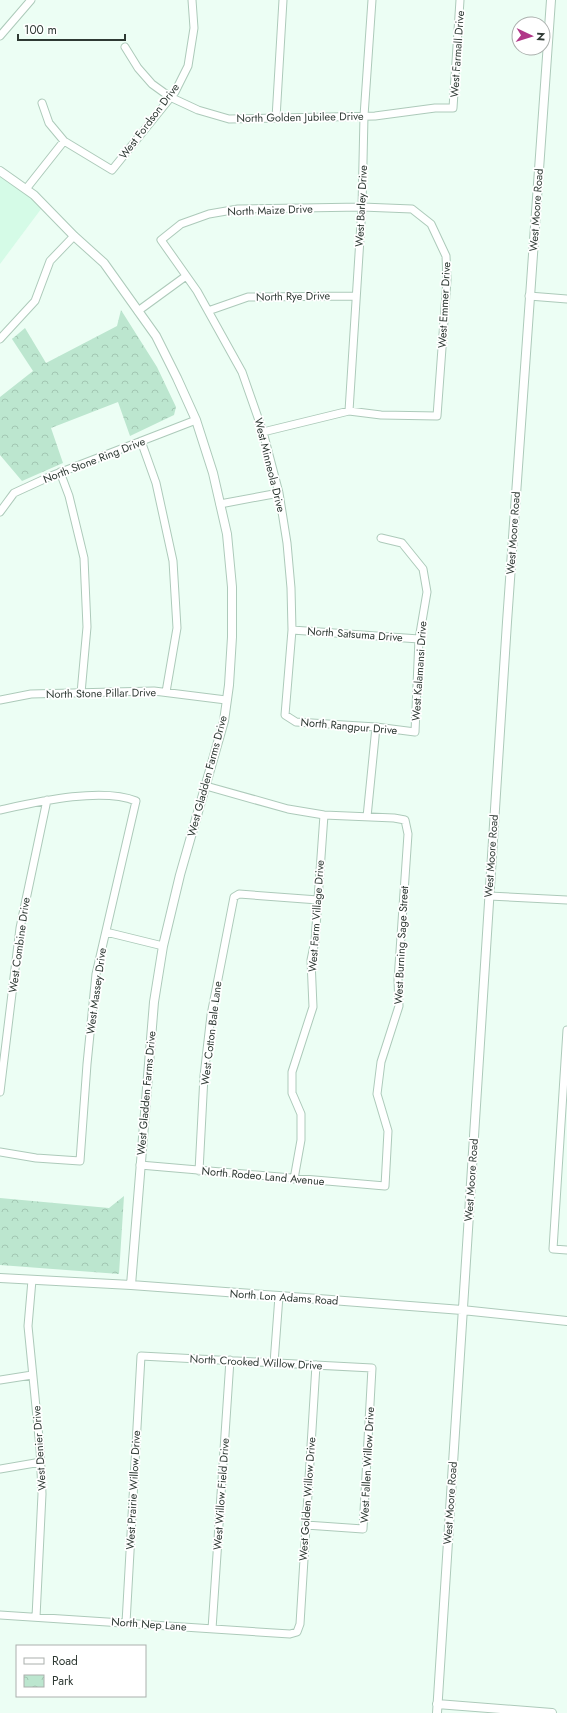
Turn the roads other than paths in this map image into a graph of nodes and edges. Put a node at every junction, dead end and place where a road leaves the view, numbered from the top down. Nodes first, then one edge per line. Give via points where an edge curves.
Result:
1 (32, 0) edge
2 (192, 0) edge
3 (283, 0) edge
4 (372, 0) edge
5 (460, 0) edge
6 (551, 0) edge
7 (0, 36) edge
8 (125, 48) dead end
9 (170, 97) junction
10 (42, 103) dead end
11 (453, 108) joint
12 (364, 116) junction
13 (276, 118) junction
14 (64, 141) junction
15 (0, 171) edge
16 (26, 189) junction
17 (362, 207) junction
18 (74, 236) junction
19 (161, 240) joint
20 (186, 276) junction
21 (356, 296) junction
22 (529, 296) junction
23 (567, 299) edge
24 (138, 311) junction
25 (208, 311) junction
26 (0, 339) edge
27 (349, 411) junction
28 (196, 420) junction
29 (263, 432) junction
30 (141, 441) junction
31 (60, 472) junction
32 (279, 493) junction
33 (220, 504) junction
34 (0, 512) edge
35 (381, 538) dead end
36 (292, 630) junction
37 (419, 639) junction
38 (166, 692) junction
39 (81, 693) junction
40 (0, 700) edge
41 (226, 700) junction
42 (284, 715) joint
43 (376, 727) junction
44 (415, 732) joint
45 (206, 786) junction
46 (47, 800) junction
47 (0, 810) edge
48 (324, 815) junction
49 (367, 817) junction
50 (489, 896) junction
51 (318, 900) junction
52 (567, 900) edge
53 (106, 932) junction
54 (162, 946) junction
55 (567, 1030) edge
56 (566, 1061) edge
57 (0, 1092) edge
58 (0, 1152) edge
59 (140, 1165) junction
60 (199, 1171) junction
61 (294, 1179) junction
62 (385, 1186) joint
63 (567, 1250) edge
64 (0, 1278) edge
65 (32, 1280) junction
66 (131, 1285) junction
67 (278, 1296) junction
68 (462, 1310) junction
69 (567, 1321) edge
70 (141, 1356) joint
71 (230, 1360) junction
72 (274, 1363) junction
73 (316, 1365) junction
74 (372, 1368) joint
75 (32, 1375) junction
76 (0, 1380) edge
77 (41, 1462) junction
78 (0, 1469) edge
79 (306, 1525) junction
80 (0, 1615) edge
81 (36, 1617) junction
82 (126, 1623) junction
83 (212, 1628) junction
84 (297, 1632) joint
85 (437, 1709) edge
86 (552, 1713) edge

1 - 7 street
2 - 9 street, West Fordson Drive via 194,28 188,66
3 - 13 street
4 - 12 street, West Barley Drive
5 - 11 street, West Farmall Drive
6 - 22 street, West Moore Road
8 - 9 street, North Golden Jubilee Drive via 152,84
9 - 13 street, North Golden Jubilee Drive via 198,110 229,119
9 - 14 street, West Fordson Drive via 112,170
10 - 14 street via 49,123
11 - 12 street, North Golden Jubilee Drive
12 - 13 street, North Golden Jubilee Drive
12 - 17 street, West Barley Drive
14 - 16 street
15 - 16 street, West Gladden Farms Drive
16 - 18 street, West Gladden Farms Drive
17 - 19 street, North Maize Drive via 238,209 209,214 181,224
17 - 21 street, West Barley Drive
17 - 27 street, West Emmer Drive via 412,209 431,224 446,256 447,280 437,416 381,415
18 - 24 street, West Gladden Farms Drive via 104,262
18 - 26 street via 50,261 35,301
19 - 20 street, West Minneola Drive
20 - 24 street
20 - 25 street, West Minneola Drive
21 - 25 street, North Rye Drive via 248,297
21 - 27 street, West Barley Drive
22 - 23 street
22 - 50 street, West Moore Road
24 - 28 street, West Gladden Farms Drive via 156,336
25 - 29 street, West Minneola Drive via 242,372
27 - 29 street
28 - 30 street, North Stone Ring Drive
28 - 33 street, West Gladden Farms Drive
29 - 32 street, West Minneola Drive
30 - 31 street, North Stone Ring Drive
30 - 38 street via 156,483 173,561 177,628
31 - 34 street, North Stone Ring Drive via 14,493
31 - 39 street via 69,496 84,558 87,627
32 - 33 street
32 - 36 street, West Minneola Drive via 287,543
33 - 41 street, West Gladden Farms Drive via 227,534 232,587 232,637
35 - 37 street, West Kalamansi Drive via 402,543 422,569 427,592
36 - 37 street, North Satsuma Drive
36 - 42 street, West Minneola Drive
37 - 44 street, West Kalamansi Drive
38 - 39 street, North Stone Pillar Drive
38 - 41 street, North Stone Pillar Drive
39 - 40 street, North Stone Pillar Drive via 31,694
41 - 45 street, West Gladden Farms Drive via 224,720
42 - 43 street, North Rangpur Drive via 296,722
43 - 44 street, North Rangpur Drive
43 - 49 street
45 - 48 street via 288,809
45 - 54 street, West Gladden Farms Drive
46 - 47 street
46 - 53 street, West Massey Drive via 101,795 124,796 136,801
46 - 57 street, West Combine Drive via 20,928
48 - 49 street
48 - 51 street, West Farm Village Drive
49 - 62 street, West Burning Sage Street via 406,820 408,834 398,980 399,1006 381,1062 377,1094 388,1131
50 - 52 street
50 - 68 street, West Moore Road
51 - 60 street, West Cotton Bale Lane via 239,894 234,897 211,1015 204,1076
51 - 61 street, West Farm Village Drive via 311,960 313,1007 292,1072 292,1093 301,1114 301,1140
53 - 54 street
53 - 58 street, West Massey Drive via 96,974 80,1161
54 - 59 street, West Gladden Farms Drive via 154,1002
55 - 56 street
56 - 63 street via 553,1249
59 - 60 street, North Rodeo Land Avenue
59 - 66 street, West Gladden Farms Drive
60 - 61 street, North Rodeo Land Avenue
61 - 62 street, North Rodeo Land Avenue
64 - 65 street, North Lon Adams Road
65 - 66 street, North Lon Adams Road
65 - 75 street, West Denier Drive via 28,1326
66 - 67 street, North Lon Adams Road
67 - 68 street, North Lon Adams Road
67 - 72 street
68 - 69 street, North Lon Adams Road
68 - 85 street, West Moore Road
70 - 71 street, North Crooked Willow Drive
70 - 82 street, West Prairie Willow Drive
71 - 72 street, North Crooked Willow Drive
71 - 83 street, West Willow Field Drive
72 - 73 street, North Crooked Willow Drive
73 - 74 street, North Crooked Willow Drive
73 - 79 street, West Golden Willow Drive
74 - 79 street, West Fallen Willow Drive via 363,1529
75 - 76 street
75 - 77 street, West Denier Drive
77 - 78 street
77 - 81 street, West Denier Drive via 42,1494
79 - 84 street, West Golden Willow Drive via 300,1624
80 - 81 street, North Nep Lane
81 - 82 street, North Nep Lane
82 - 83 street, North Nep Lane
83 - 84 street, North Nep Lane via 290,1634
85 - 86 street

